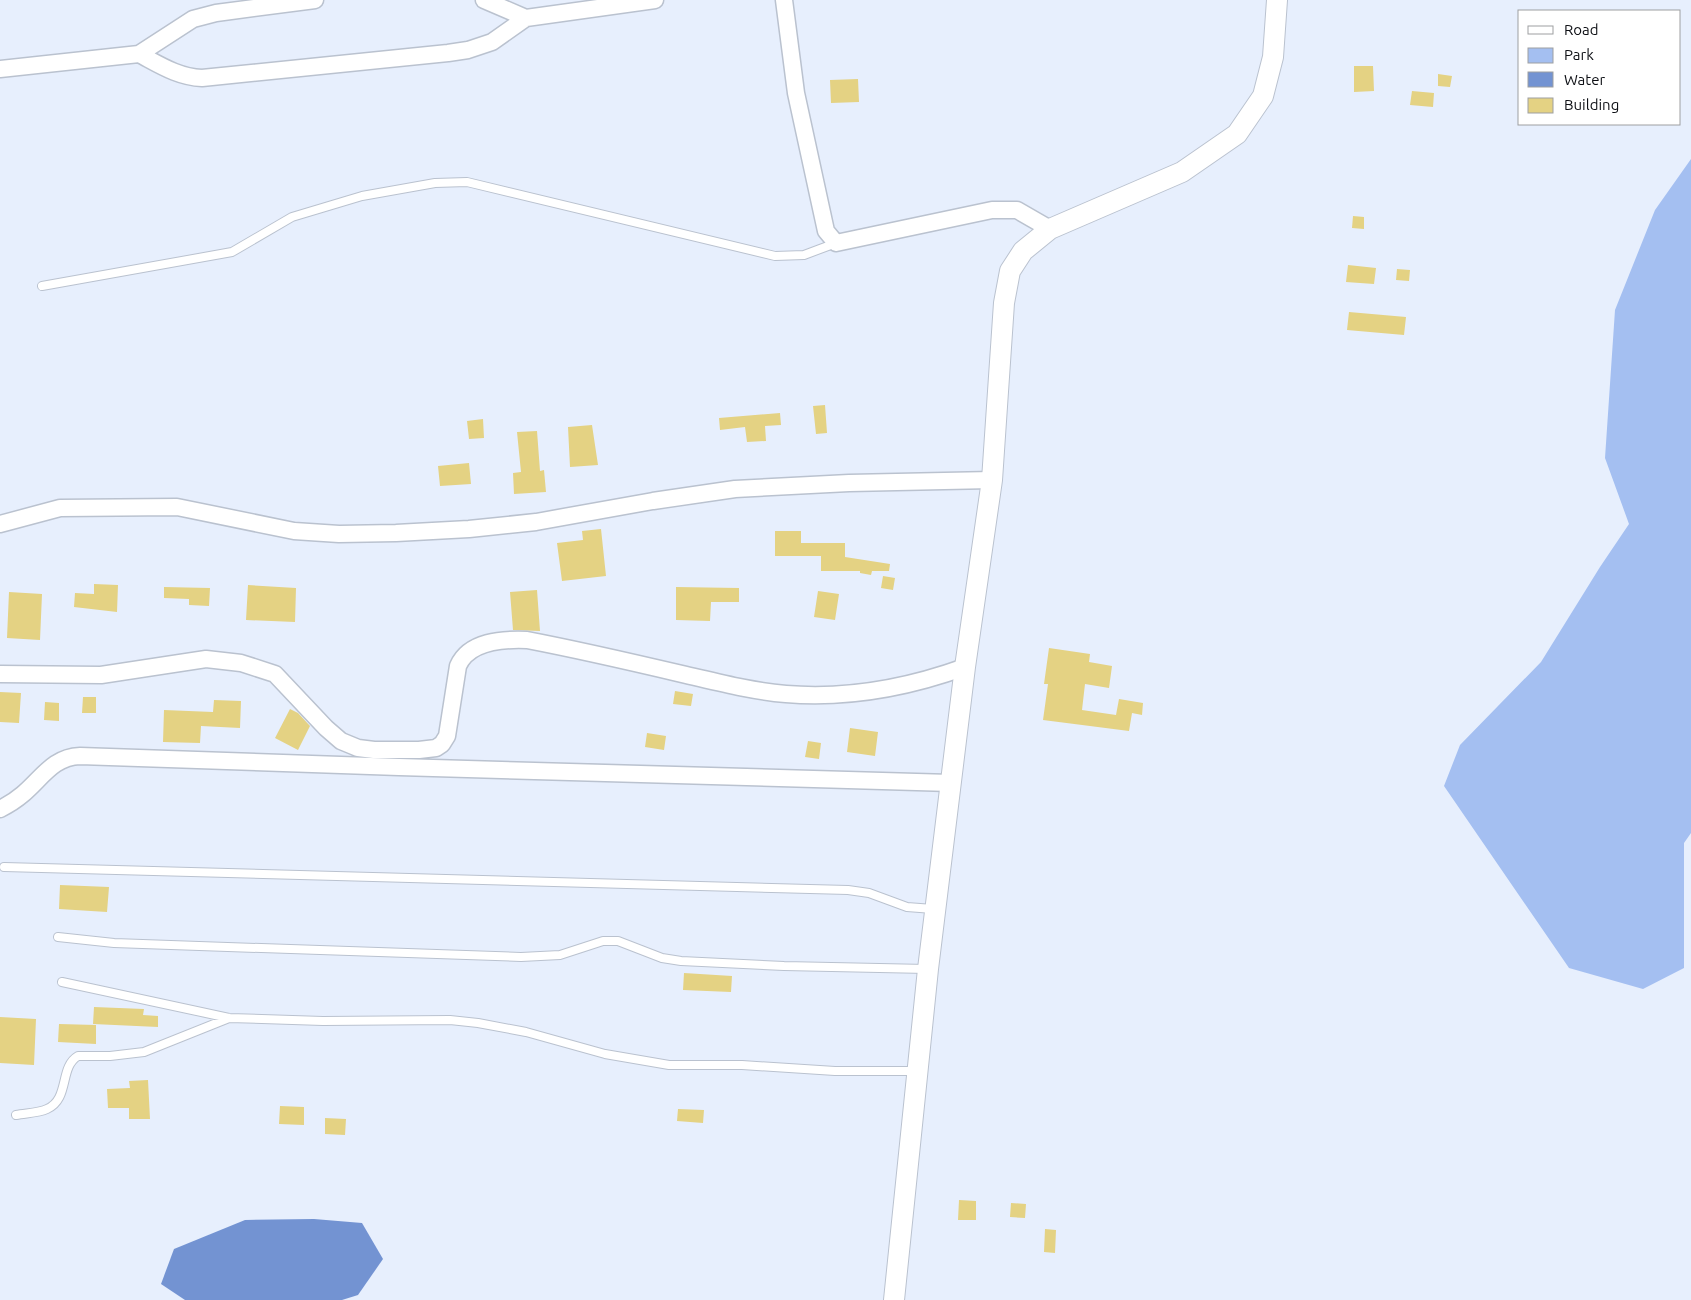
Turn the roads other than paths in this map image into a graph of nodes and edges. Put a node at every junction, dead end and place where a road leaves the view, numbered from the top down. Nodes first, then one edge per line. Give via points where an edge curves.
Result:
1 (315, 0) edge
2 (484, 0) edge
3 (655, 0) edge
4 (784, 0) edge
5 (1277, 0) edge
6 (526, 18) junction
7 (139, 54) junction
8 (0, 68) edge
9 (1050, 229) junction
10 (836, 243) junction
11 (42, 286) dead end
12 (992, 480) junction
13 (0, 524) edge
14 (965, 667) junction
15 (0, 674) edge
16 (951, 783) junction
17 (0, 809) edge
18 (4, 867) dead end
19 (935, 909) junction
20 (58, 937) dead end
21 (928, 969) junction
22 (62, 982) dead end
23 (229, 1018) junction
24 (917, 1072) junction
25 (16, 1115) dead end
26 (894, 1300) edge

1 - 7 street via 193,19
2 - 6 street
3 - 6 street
4 - 10 street via 796,93 826,230
5 - 9 street via 1273,57 1263,96 1237,134 1182,172
6 - 7 street via 492,42 468,50 202,78 188,78
7 - 8 street
9 - 10 street via 1017,210 992,210
9 - 12 street via 1023,250 1010,271 1004,303
10 - 11 lane via 804,255 775,256 467,182 435,183 362,196 292,216 232,252
12 - 13 street via 735,489 536,522 396,533 294,531 169,507 60,508
12 - 14 street
14 - 15 street via 894,689 788,694 739,688 527,640 498,641 468,651 462,658 458,666 450,728 442,744 419,750 374,750 341,741 275,674 241,663 206,659 101,675
14 - 16 street
16 - 17 street via 70,756 51,766 22,796
16 - 19 street
18 - 19 lane via 848,890 907,906
19 - 21 street
20 - 21 lane via 114,943 520,957 560,955 596,943 618,941 662,958 681,961
21 - 24 street
22 - 23 lane
23 - 24 lane via 450,1020 508,1029 605,1054 670,1065
23 - 25 lane via 144,1052 78,1056 70,1065 57,1102 47,1109
24 - 26 street

